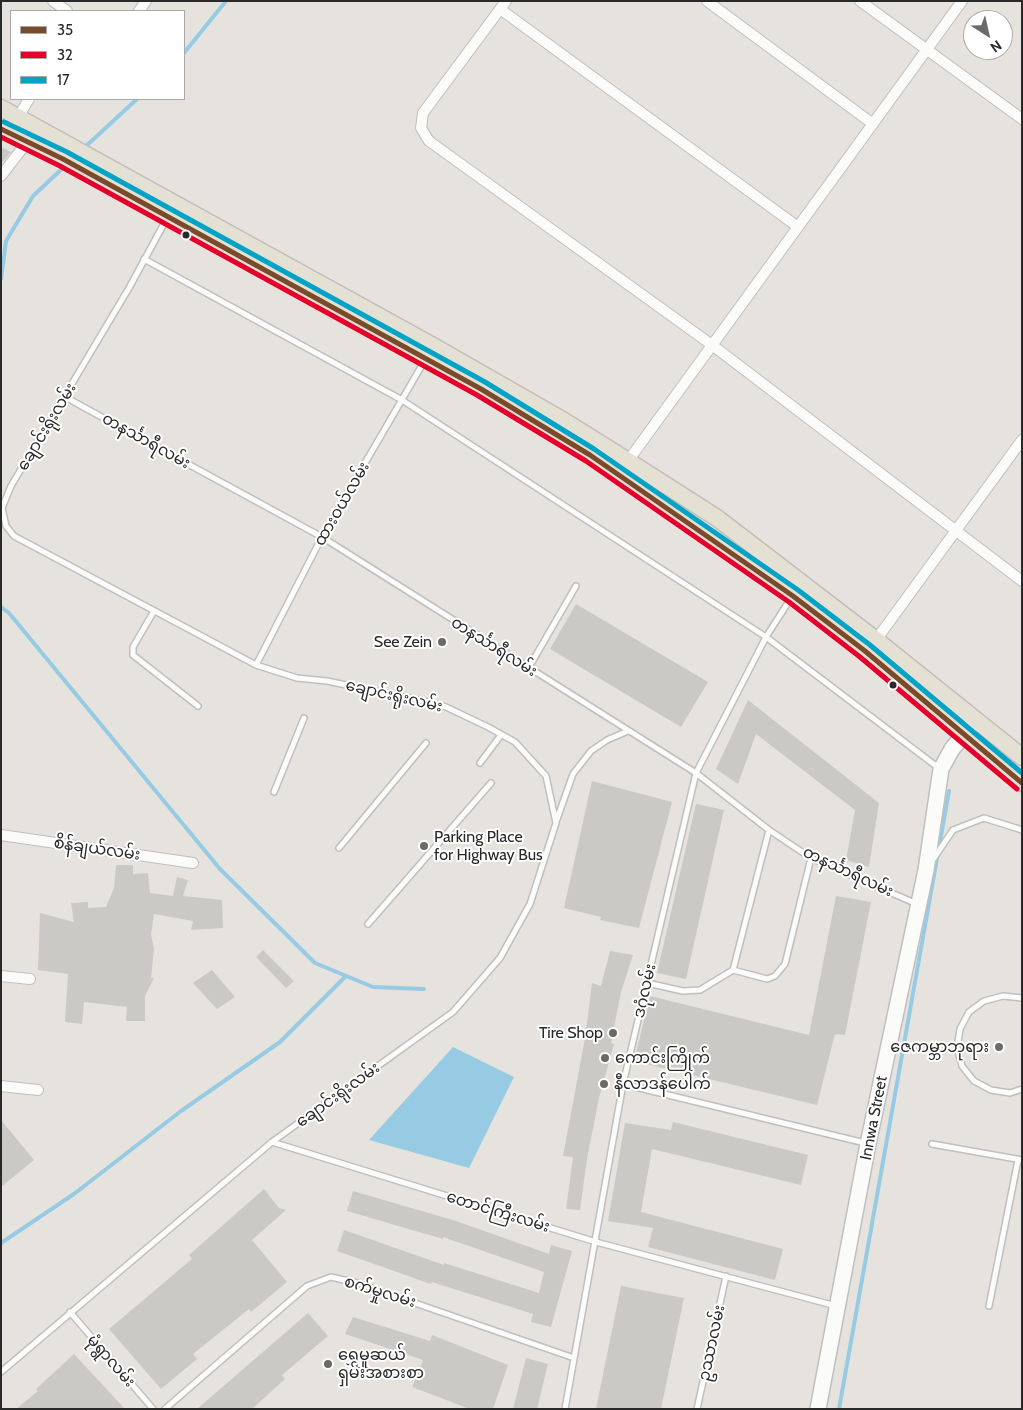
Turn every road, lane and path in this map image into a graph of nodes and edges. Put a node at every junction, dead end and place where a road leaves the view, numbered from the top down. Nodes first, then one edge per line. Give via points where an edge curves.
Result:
1 (53, 1) edge
2 (707, 1) edge
3 (860, 1) edge
4 (962, 1) edge
5 (503, 5) edge
6 (66, 10) edge
7 (927, 49) junction
8 (28, 100) edge
9 (1, 108) edge
10 (18, 116) junction
11 (1022, 119) edge
12 (873, 124) junction
13 (5, 130) edge
14 (28, 140) junction
15 (74, 154) junction
16 (1, 176) edge
17 (171, 211) junction
18 (798, 227) junction
19 (144, 259) junction
20 (712, 345) junction
21 (429, 352) junction
22 (66, 397) junction
23 (402, 400) junction
24 (1022, 440) edge
25 (628, 461) junction
26 (618, 475) junction
27 (956, 532) junction
28 (322, 537) junction
29 (1022, 581) edge
30 (576, 586) dead end
31 (793, 596) junction
32 (154, 611) junction
33 (766, 637) junction
34 (871, 646) junction
35 (256, 665) junction
36 (528, 669) junction
37 (198, 706) dead end
38 (304, 718) dead end
39 (975, 722) junction
40 (628, 732) junction
41 (501, 735) junction
42 (963, 735) junction
43 (426, 743) dead end
44 (1022, 757) edge
45 (480, 763) dead end
46 (941, 769) junction
47 (696, 773) junction
48 (491, 783) dead end
49 (1022, 784) edge
50 (274, 792) dead end
51 (556, 823) junction
52 (770, 830) junction
53 (1022, 830) edge
54 (1, 835) edge
55 (339, 848) dead end
56 (811, 858) junction
57 (193, 863) dead end
58 (926, 870) junction
59 (918, 904) junction
60 (368, 924) dead end
61 (733, 970) junction
62 (1, 976) edge
63 (30, 979) dead end
64 (647, 983) junction
65 (1022, 998) edge
66 (623, 1084) junction
67 (1, 1086) edge
68 (1022, 1089) edge
69 (38, 1090) dead end
70 (272, 1142) junction
71 (868, 1144) junction
72 (932, 1144) dead end
73 (1020, 1160) edge
74 (596, 1242) junction
75 (726, 1276) junction
76 (989, 1306) dead end
77 (837, 1307) junction
78 (70, 1312) junction
79 (574, 1358) junction
80 (1, 1372) edge
81 (153, 1409) edge
82 (165, 1409) edge
83 (565, 1409) edge
84 (697, 1409) edge
85 (818, 1409) edge

1 - 6 street
2 - 12 street
3 - 7 street
4 - 7 street
5 - 18 street
5 - 20 street via 423,113 421,128 429,141
7 - 11 street
7 - 12 street
8 - 10 street
9 - 10 main road
10 - 13 street
10 - 15 main road
12 - 18 street
13 - 14 main road
14 - 15 main road
14 - 16 street
15 - 17 main road
17 - 19 lane, ချောင်းရိုးလမ်း
17 - 21 main road
18 - 20 street
19 - 22 lane, ချောင်းရိုးလမ်း
19 - 23 lane
20 - 25 street
20 - 27 street
21 - 23 lane, ထားဝယ်လမ်း
21 - 25 main road
21 - 26 main road via 481,389
22 - 28 lane, တနင်္သာရီလမ်း
22 - 32 lane, ချောင်းရိုးလမ်း via 11,486 2,508 6,526 14,536
23 - 28 lane, ထားဝယ်လမ်း
23 - 33 lane
24 - 27 street
25 - 26 lane
25 - 34 main road via 717,518
26 - 31 main road
27 - 29 street
27 - 34 street
28 - 35 lane, ထားဝယ်လမ်း
28 - 36 lane, တနင်္သာရီလမ်း
30 - 36 lane
31 - 33 lane, ဒဂုံလမ်း
31 - 34 main road
32 - 35 lane, ချောင်းရိုးလမ်း
32 - 37 lane via 133,647 133,655
33 - 46 lane
33 - 47 lane, ဒဂုံလမ်း
34 - 39 main road
34 - 42 main road
35 - 41 lane, ချောင်းရိုးလမ်း via 297,678 327,681 446,707
36 - 40 lane, တနင်္သာရီလမ်း
38 - 50 lane
39 - 42 street
39 - 44 main road
40 - 47 lane, တနင်္သာရီလမ်း
40 - 51 lane via 591,751 573,774
41 - 45 lane
41 - 51 lane, ချောင်းရိုးလမ်း via 515,742 546,776
42 - 46 street
42 - 49 main road
43 - 55 lane
46 - 58 street, Innwa Street
47 - 52 lane, တနင်္သာရီလမ်း
47 - 64 lane, ဒဂုံလမ်း
48 - 60 lane
51 - 70 lane, ချောင်းရိုးလမ်း via 530,904 500,958 453,1012
52 - 56 lane, တနင်္သာရီလမ်း
52 - 61 lane
53 - 58 lane via 984,818 953,830
54 - 57 street, စိန်ချယ်လမ်း
56 - 59 lane, တနင်္သာရီလမ်း
56 - 61 lane via 785,964 775,976 767,979
58 - 59 street, Innwa Street
59 - 71 street, Innwa Street
61 - 64 lane via 700,990 682,991
62 - 63 street
64 - 66 lane, ဒဂုံလမ်း
65 - 68 lane via 1003,996 984,1001 969,1012 960,1029 958,1048 962,1066 974,1081 991,1090 1010,1093
66 - 71 lane
66 - 74 lane, ဒဂုံလမ်း
67 - 69 street
70 - 74 lane, တောင်ကြီးလမ်း
70 - 78 lane, ချောင်းရိုးလမ်း
71 - 77 street, Innwa Street
72 - 73 lane
73 - 76 lane
74 - 75 lane, တောင်ကြီးလမ်း
74 - 79 lane, ဒဂုံလမ်း
75 - 77 lane, တောင်ကြီးလမ်း
75 - 84 lane, ဥဿာလမ်း
77 - 85 street, Innwa Street
78 - 80 lane, ချောင်းရိုးလမ်း
78 - 81 lane, မုံရွာလမ်း
79 - 82 lane, စက်မှုလမ်း via 357,1283 331,1278 307,1286
79 - 83 lane, ဒဂုံလမ်း

